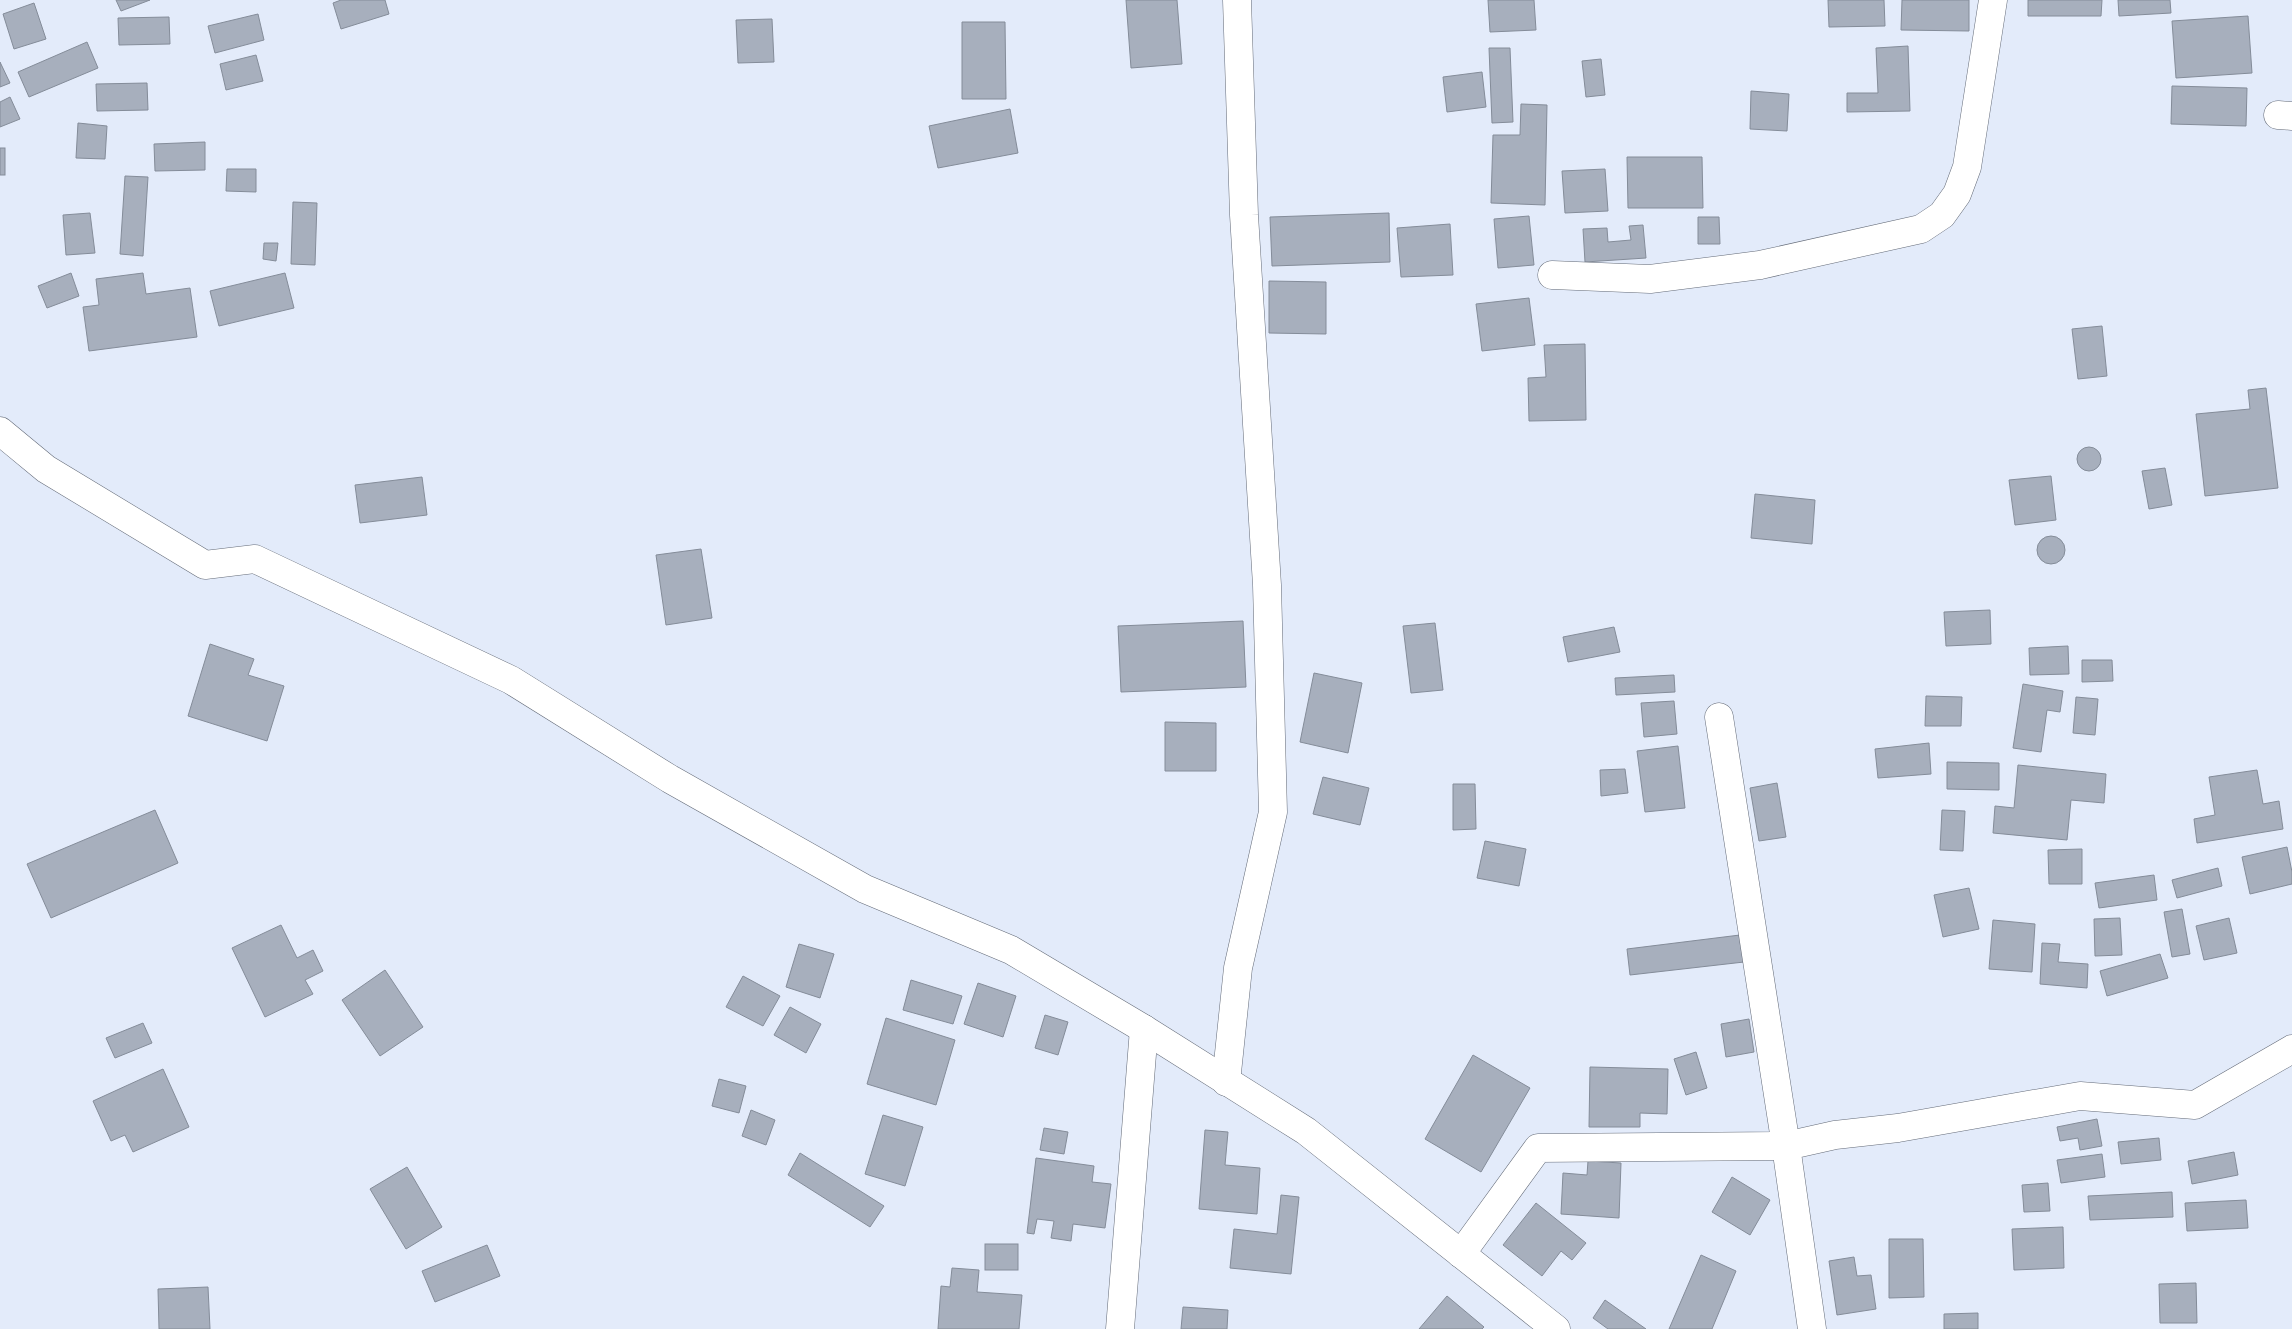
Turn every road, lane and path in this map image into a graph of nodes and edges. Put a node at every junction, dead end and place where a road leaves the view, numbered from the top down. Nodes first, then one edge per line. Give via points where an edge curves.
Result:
1 (1237, 0) edge
2 (1993, 0) edge
3 (1552, 275) dead end
4 (0, 431) edge
5 (1719, 717) dead end
6 (1144, 1029) junction
7 (2292, 1049) edge
8 (1226, 1082) junction
9 (1786, 1146) junction
10 (1461, 1254) junction
11 (1120, 1329) edge
12 (1556, 1329) edge
13 (1812, 1329) edge

1 - 8 street via 1244,215 1267,585 1273,812 1238,968
2 - 3 street via 1967,167 1957,194 1942,215 1922,229 1760,265 1650,279
4 - 6 street via 46,469 205,565 255,559 511,680 670,779 865,889 1011,950
5 - 9 street
6 - 8 street
6 - 11 street
7 - 9 street via 2194,1105 2080,1096
8 - 10 street via 1306,1131
9 - 10 street via 1538,1148
9 - 13 street
10 - 12 street

